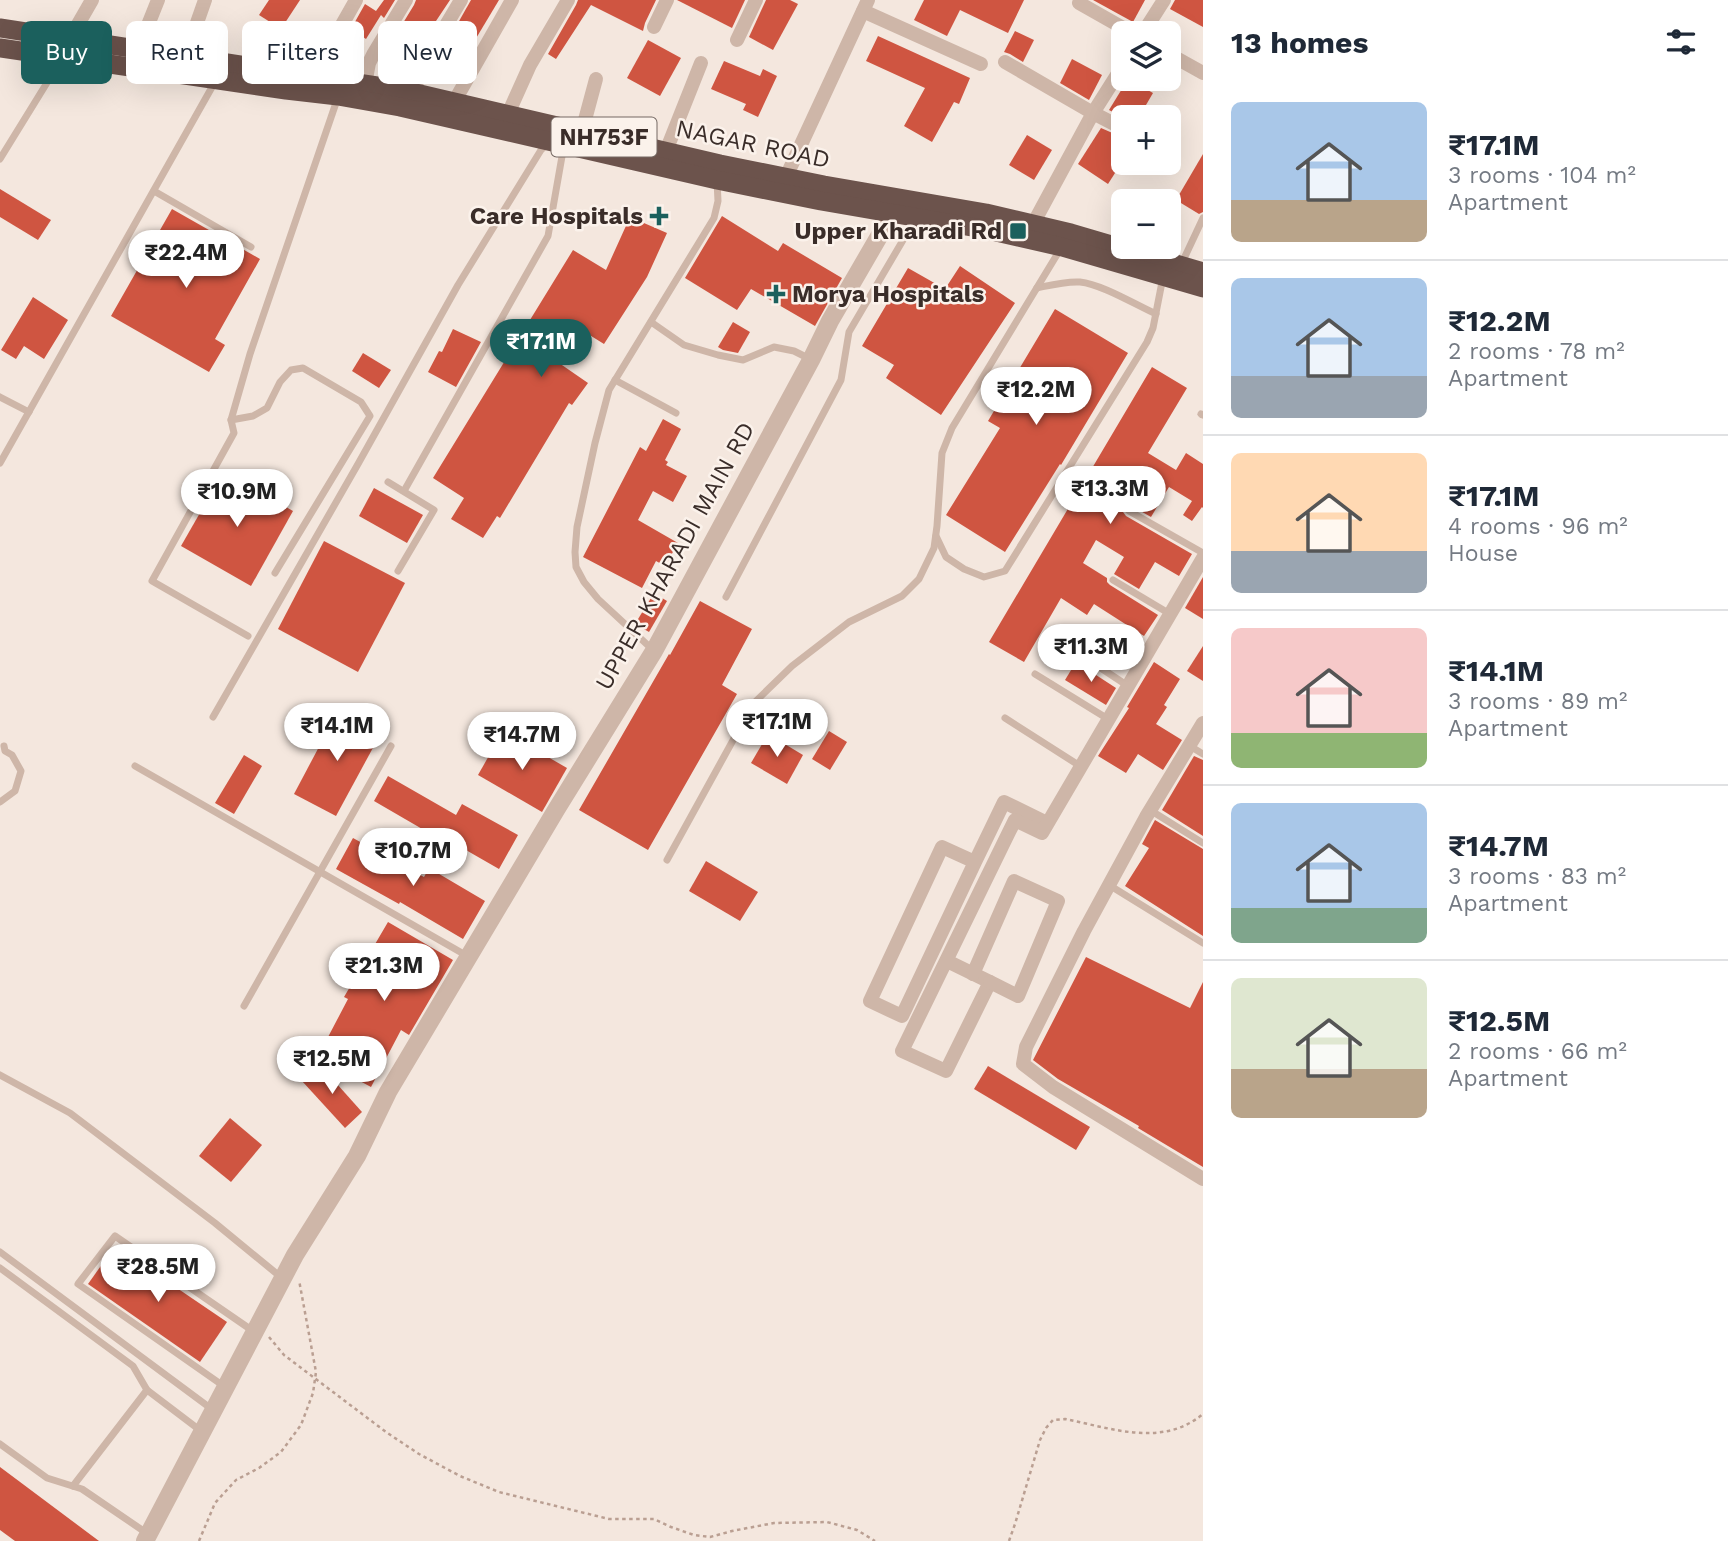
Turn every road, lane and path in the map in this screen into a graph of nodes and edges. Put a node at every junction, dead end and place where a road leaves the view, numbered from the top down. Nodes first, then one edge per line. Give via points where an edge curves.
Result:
1 (92, 0) edge
2 (158, 0) edge
3 (205, 0) edge
4 (356, 0) edge
5 (406, 0) edge
6 (461, 0) edge
7 (512, 0) edge
8 (568, 0) edge
9 (667, 0) edge
10 (757, 0) edge
11 (1164, 0) edge
12 (1079, 3) dead end
13 (866, 5) edge
14 (81, 21) edge
15 (150, 21) edge
16 (198, 21) edge
17 (344, 21) edge
18 (1111, 21) edge
19 (1151, 21) edge
20 (654, 27) dead end
21 (0, 28) edge
22 (21, 34) edge
23 (737, 40) dead end
24 (0, 48) edge
25 (21, 48) edge
26 (1181, 61) edge
27 (1005, 62) dead end
28 (701, 63) dead end
29 (981, 64) dead end
30 (1203, 73) edge
31 (596, 79) dead end
32 (45, 84) edge
33 (215, 84) edge
34 (297, 84) edge
35 (365, 84) joint
36 (1111, 85) edge
37 (415, 93) junction
38 (338, 96) junction
39 (454, 102) junction
40 (1093, 113) junction
41 (508, 114) junction
42 (1111, 122) edge
43 (582, 131) junction
44 (556, 143) junction
45 (666, 151) junction
46 (0, 159) edge
47 (786, 177) junction
48 (717, 180) junction
49 (154, 191) junction
50 (892, 214) junction
51 (916, 218) junction
52 (1203, 218) edge
53 (1033, 224) junction
54 (250, 247) dead end
55 (1062, 247) junction
56 (1181, 265) junction
57 (1203, 272) edge
58 (1163, 276) junction
59 (1037, 288) junction
60 (1203, 288) edge
61 (1156, 314) junction
62 (651, 322) junction
63 (811, 360) junction
64 (615, 380) junction
65 (0, 397) edge
66 (29, 412) junction
67 (676, 413) dead end
68 (231, 420) junction
69 (0, 463) edge
70 (388, 482) dead end
71 (404, 491) junction
72 (1129, 511) dead end
73 (936, 536) junction
74 (1203, 555) edge
75 (398, 571) dead end
76 (275, 573) dead end
77 (1113, 580) dead end
78 (726, 597) dead end
79 (1170, 614) junction
80 (248, 636) dead end
81 (1072, 649) dead end
82 (654, 651) junction
83 (1035, 674) dead end
84 (1128, 686) junction
85 (213, 717) dead end
86 (1005, 718) dead end
87 (1108, 719) junction
88 (1203, 723) edge
89 (1189, 745) junction
90 (4, 746) dead end
91 (391, 746) dead end
92 (1203, 754) edge
93 (135, 766) dead end
94 (1080, 766) junction
95 (0, 802) edge
96 (1150, 810) junction
97 (1047, 823) junction
98 (1203, 843) edge
99 (667, 860) dead end
100 (975, 862) junction
101 (321, 872) junction
102 (1109, 885) junction
103 (1203, 943) edge
104 (469, 957) junction
105 (947, 961) junction
106 (973, 974) junction
107 (990, 982) junction
108 (244, 1006) dead end
109 (0, 1075) edge
110 (1203, 1180) edge
111 (0, 1252) edge
112 (295, 1255) junction
113 (0, 1268) edge
114 (282, 1279) junction
115 (256, 1328) junction
116 (315, 1378) junction
117 (225, 1387) junction
118 (146, 1390) junction
119 (213, 1410) junction
120 (1203, 1414) edge
121 (202, 1432) junction
122 (0, 1444) edge
123 (73, 1486) junction
124 (147, 1538) edge
125 (199, 1541) edge
126 (875, 1541) edge
127 (1009, 1541) edge

1 - 14 street
2 - 15 street
3 - 16 street
4 - 17 street
5 - 35 street via 374,52
6 - 37 street via 423,64
7 - 39 street
8 - 41 street
9 - 20 street
10 - 23 street
11 - 19 street
12 - 18 street
13 - 29 street
13 - 47 street
21 - 22 highway, NAGAR ROAD / NH753F
24 - 25 highway, NAGAR ROAD / NH753F
26 - 30 street
27 - 40 street
28 - 45 street
31 - 43 street
32 - 46 lane
33 - 49 lane
34 - 38 highway, NAGAR ROAD / NH753F
35 - 37 highway, NAGAR ROAD / NH753F
36 - 40 street
37 - 39 highway, NAGAR ROAD / NH753F
38 - 44 highway, NAGAR ROAD / NH753F
38 - 68 lane
39 - 41 highway, NAGAR ROAD / NH753F
40 - 42 street
40 - 53 street
41 - 43 highway, NAGAR ROAD / NH753F
43 - 45 highway, NAGAR ROAD / NH753F
44 - 48 highway, NAGAR ROAD / NH753F
44 - 71 lane via 548,236
44 - 85 lane via 541,150 458,285
45 - 47 highway, NAGAR ROAD / NH753F
47 - 53 highway, NAGAR ROAD / NH753F
48 - 50 highway, NAGAR ROAD / NH753F
48 - 62 lane via 715,218
49 - 54 lane
49 - 66 lane
50 - 51 highway, NAGAR ROAD / NH753F
50 - 63 street, UPPER KHARADI MAIN RD
51 - 55 highway, NAGAR ROAD / NH753F
51 - 78 lane via 849,332 841,380
52 - 56 lane
53 - 56 highway, NAGAR ROAD / NH753F
55 - 58 highway, NAGAR ROAD / NH753F
55 - 59 lane
56 - 57 highway, NAGAR ROAD / NH753F
58 - 60 highway, NAGAR ROAD / NH753F
58 - 61 lane
59 - 61 lane via 1083,282
59 - 73 lane via 952,428 942,453
61 - 73 lane via 1147,342 1005,571 984,577 964,569 946,557
62 - 63 lane via 684,345 718,355 743,360 774,347
62 - 64 lane
63 - 82 street, UPPER KHARADI MAIN RD
64 - 67 lane
64 - 82 lane via 602,413 582,500 576,567 598,599
65 - 66 lane
66 - 69 lane
68 - 76 lane via 267,408 279,382 291,370 303,368 361,402 370,416
68 - 80 lane via 234,433 152,581
70 - 71 lane
71 - 75 lane via 434,510
72 - 74 lane
73 - 99 lane via 919,579 902,596 849,622 753,704
74 - 79 street
77 - 79 lane
79 - 84 street
81 - 84 lane
82 - 104 street, UPPER KHARADI MAIN RD
83 - 87 lane
84 - 87 street
86 - 94 lane
87 - 94 street
88 - 89 street
89 - 92 lane
89 - 96 street
90 - 95 lane via 21,771 15,791
91 - 101 lane
93 - 101 lane
94 - 97 street
96 - 98 lane
96 - 102 street
97 - 100 street via 1004,802
97 - 105 street via 1042,833 1015,820
100 - 100 street via 942,847 870,1001 902,1016
101 - 104 lane
101 - 108 lane
102 - 103 lane
102 - 110 street via 1026,1047 1023,1064
104 - 112 street, UPPER KHARADI MAIN RD via 388,1092 357,1156
105 - 106 street
105 - 107 street via 902,1051 946,1071
106 - 107 street
106 - 107 street via 1014,881 1058,901 1018,996
109 - 114 lane via 70,1113
111 - 119 lane
112 - 114 street, UPPER KHARADI MAIN RD
112 - 116 path
113 - 118 lane via 133,1366
114 - 115 street, UPPER KHARADI MAIN RD
115 - 116 path
115 - 117 street, UPPER KHARADI MAIN RD
115 - 117 lane via 115,1236 78,1283
116 - 125 path via 301,1425 281,1452 236,1480 215,1503
116 - 126 path via 419,1454 499,1492 609,1519 654,1519 694,1535 710,1537 775,1523 827,1522 857,1530
117 - 119 street, UPPER KHARADI MAIN RD
118 - 121 lane
118 - 123 lane
119 - 121 street, UPPER KHARADI MAIN RD
120 - 127 path via 1162,1433 1142,1434 1053,1420 1040,1440
121 - 124 street, UPPER KHARADI MAIN RD
122 - 123 lane via 47,1478
123 - 124 lane

